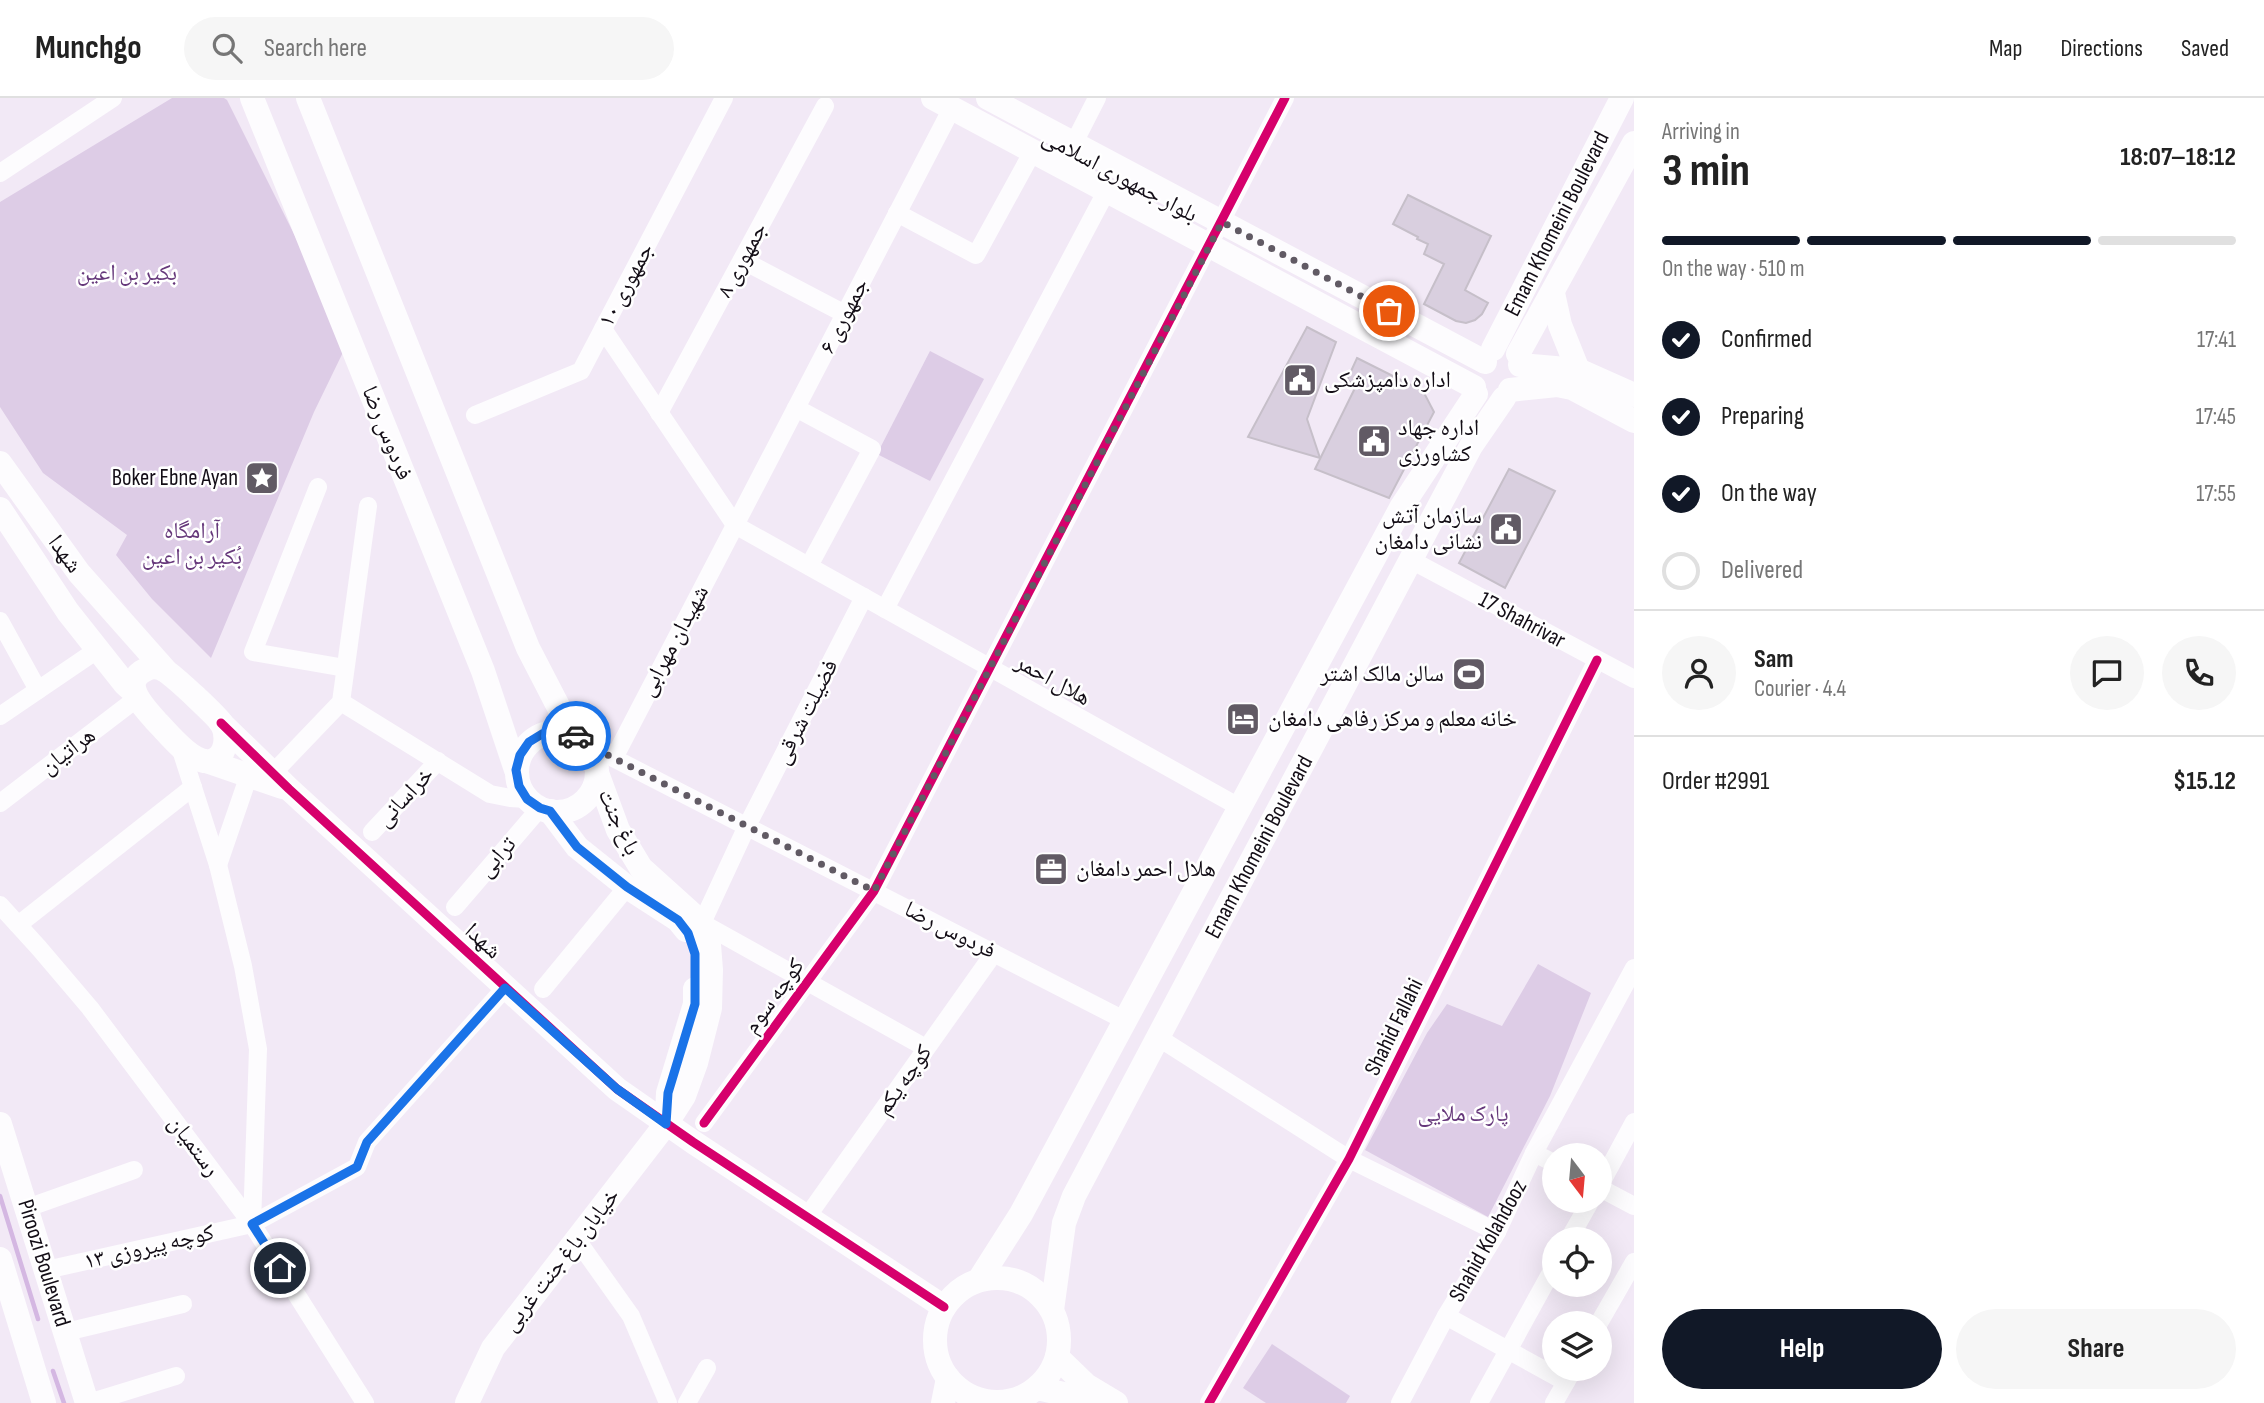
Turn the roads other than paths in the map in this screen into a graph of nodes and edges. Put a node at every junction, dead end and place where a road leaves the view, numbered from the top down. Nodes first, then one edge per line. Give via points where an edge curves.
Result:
1 (113, 98) edge
2 (252, 98) edge
3 (308, 98) edge
4 (724, 98) edge
5 (988, 98) edge
6 (1097, 98) edge
7 (1285, 98) edge
8 (1622, 98) edge
9 (943, 103) edge
10 (825, 106) dead end
11 (1634, 142) edge
12 (1074, 144) junction
13 (1033, 151) junction
14 (0, 173) edge
15 (1107, 190) junction
16 (897, 213) junction
17 (1222, 222) junction
18 (1210, 245) junction
19 (742, 260) junction
20 (1553, 293) junction
21 (845, 314) junction
22 (603, 329) junction
23 (1489, 355) junction
24 (1519, 360) junction
25 (1573, 379) junction
26 (1475, 390) junction
27 (1507, 394) junction
28 (1634, 395) edge
29 (796, 408) junction
30 (659, 413) junction
31 (475, 415) dead end
32 (1634, 421) edge
33 (0, 463) edge
34 (318, 487) dead end
35 (368, 506) dead end
36 (0, 509) edge
37 (735, 525) junction
38 (1411, 560) junction
39 (809, 566) junction
40 (864, 597) junction
41 (885, 609) junction
42 (0, 621) edge
43 (97, 650) junction
44 (1597, 660) junction
45 (345, 668) junction
46 (990, 668) junction
47 (165, 670) junction
48 (1634, 679) edge
49 (38, 690) junction
50 (135, 696) junction
51 (341, 702) junction
52 (0, 716) edge
53 (221, 723) junction
54 (580, 739) junction
55 (180, 747) junction
56 (438, 761) junction
57 (209, 762) junction
58 (605, 765) junction
59 (516, 770) junction
60 (270, 779) junction
61 (193, 787) junction
62 (0, 803) edge
63 (539, 806) junction
64 (1241, 808) junction
65 (747, 826) junction
66 (372, 832) dead end
67 (218, 865) junction
68 (627, 887) junction
69 (874, 891) junction
70 (0, 905) edge
71 (455, 906) dead end
72 (702, 923) junction
73 (18, 925) junction
74 (994, 953) junction
75 (1634, 968) edge
76 (808, 982) junction
77 (505, 988) junction
78 (543, 989) dead end
79 (1126, 1021) junction
80 (1159, 1038) junction
81 (926, 1048) junction
82 (1634, 1122) edge
83 (704, 1123) dead end
84 (0, 1124) edge
85 (666, 1124) junction
86 (1534, 1153) junction
87 (1542, 1157) edge
88 (1349, 1160) junction
89 (1612, 1163) edge
90 (134, 1170) dead end
91 (1612, 1193) edge
92 (1634, 1206) edge
93 (814, 1207) dead end
94 (27, 1208) junction
95 (252, 1224) junction
96 (1497, 1232) junction
97 (577, 1240) junction
98 (1634, 1262) edge
99 (1, 1269) edge
100 (46, 1270) junction
101 (979, 1280) junction
102 (1542, 1289) edge
103 (183, 1304) dead end
104 (944, 1307) junction
105 (1052, 1310) junction
106 (1606, 1311) edge
107 (8, 1313) edge
108 (1446, 1317) junction
109 (66, 1332) junction
110 (1508, 1350) junction
111 (1057, 1357) junction
112 (1542, 1364) edge
113 (707, 1368) dead end
114 (176, 1376) dead end
115 (948, 1378) junction
116 (1567, 1381) edge
117 (1037, 1388) junction
118 (978, 1401) edge
119 (44, 1403) edge
120 (87, 1403) edge
121 (365, 1403) edge
122 (467, 1403) edge
123 (668, 1403) edge
124 (687, 1403) edge
125 (943, 1403) edge
126 (1088, 1403) edge
127 (1116, 1403) edge
128 (1209, 1403) edge
129 (1400, 1403) edge
130 (1479, 1403) edge
131 (1554, 1403) edge

1 - 14 street
2 - 59 street, فردوس رضا via 483,671
3 - 54 street via 528,648
4 - 22 street, جمهوری ۱۰
5 - 12 street, بلوار جمهوری اسلامی
6 - 12 street
7 - 17 street, کوچه سوم
8 - 23 street, Emam Khomeini Boulevard
9 - 13 street, بلوار جمهوری اسلامی
9 - 16 street, جمهوری ۶
10 - 19 street, جمهوری ۸
11 - 20 street, Emam Khomeini Boulevard
12 - 17 street, بلوار جمهوری اسلامی
13 - 15 street, بلوار جمهوری اسلامی
13 - 16 street via 976,255
15 - 18 street, بلوار جمهوری اسلامی
15 - 41 street
16 - 21 street, جمهوری ۶
17 - 18 street, کوچه سوم
17 - 23 street, بلوار جمهوری اسلامی
18 - 26 street, بلوار جمهوری اسلامی
18 - 46 street, کوچه سوم
19 - 21 street
19 - 30 street, جمهوری ۸
20 - 24 street, Emam Khomeini Boulevard
20 - 25 street
21 - 29 street, جمهوری ۶
22 - 30 street
22 - 31 street, جمهوری ۱۰ via 581,371
23 - 24 street, بلوار جمهوری اسلامی via 1501,347
23 - 26 street, Emam Khomeini Boulevard
24 - 25 street, بلوار جمهوری اسلامی
24 - 27 street, Emam Khomeini Boulevard
25 - 27 street
25 - 28 street
25 - 32 street
26 - 27 street via 1487,402
26 - 64 street, Emam Khomeini Boulevard via 1402,506
27 - 38 street, Emam Khomeini Boulevard via 1471,446
29 - 37 street, جمهوری ۶
29 - 39 street via 872,449
30 - 37 street
33 - 47 street, شهدا via 79,573
34 - 45 street via 253,652
35 - 45 street
36 - 43 street, شهدا
37 - 39 street, هلال احمر
37 - 58 street, شهیدان مهرابی
38 - 44 street, 17 Shahrivar
38 - 80 street, Emam Khomeini Boulevard
39 - 40 street, هلال احمر
40 - 41 street, هلال احمر
40 - 65 street, فضیلت شرقی
41 - 46 street, هلال احمر
42 - 49 street
43 - 49 street
43 - 50 street, شهدا
44 - 48 street, 17 Shahrivar
44 - 88 street, Shahid Fallahi
45 - 51 street
46 - 64 street, هلال احمر
46 - 69 street, کوچه سوم
47 - 50 street via 145,670 136,679
47 - 53 street, شهدا
49 - 52 street
50 - 55 street, شهدا
50 - 62 street, هراتیان
51 - 56 street
51 - 60 street
53 - 57 street via 224,748
53 - 60 street, شهدا
54 - 58 street
54 - 59 street via 558,731 542,734 529,742
55 - 57 street, شهدا
55 - 61 street
56 - 63 street via 490,794
56 - 66 street, خراسانی
57 - 60 street, شهدا
58 - 63 street via 577,807 564,811
58 - 65 street, فردوس رضا
58 - 72 street, باغ جنت via 618,830 641,868
59 - 63 street via 519,786
60 - 67 street
60 - 77 street, شهدا
61 - 67 street
61 - 73 street
63 - 68 street, باغ جنت via 577,847
63 - 71 street, ترابی
64 - 79 street, Emam Khomeini Boulevard
65 - 69 street, فردوس رضا
65 - 72 street, فضیلت شرقی
67 - 95 street via 258,1049
68 - 78 street
68 - 85 street, باغ جنت via 678,920 695,954 695,1004 668,1093
69 - 74 street, فردوس رضا
69 - 76 street, کوچه سوم
70 - 73 street, رستمیان
72 - 76 street
72 - 85 street via 712,970 710,1008 684,1096
73 - 95 street, رستمیان via 90,1008
74 - 79 street, فردوس رضا
74 - 81 street, کوچه یکم
75 - 86 street, Shahid Kolahdooz
76 - 81 street
76 - 83 street, کوچه سوم
77 - 85 street, شهدا via 617,1089
77 - 95 street, کوچه پیروزی ۱۳ via 367,1142 357,1167
79 - 101 street, Emam Khomeini Boulevard via 1021,1214
80 - 88 street
80 - 105 street, Emam Khomeini Boulevard via 1068,1210
81 - 93 street, کوچه یکم
82 - 89 street
84 - 94 street, Piroozi Boulevard
85 - 97 street, خیابان باغ جنت غربی
85 - 104 street, شهدا
86 - 87 street
86 - 96 street, Shahid Kolahdooz
88 - 96 street
88 - 128 street, Shahid Fallahi
90 - 94 street
91 - 92 street
94 - 100 street, Piroozi Boulevard
95 - 100 street, کوچه پیروزی ۱۳
95 - 121 street, رستمیان
96 - 108 street, Shahid Kolahdooz
97 - 122 street, خیابان باغ جنت غربی via 493,1348
97 - 123 street via 631,1316
98 - 106 street
99 - 107 street, Piroozi Boulevard
100 - 109 street, Piroozi Boulevard
101 - 104 street
101 - 105 street via 1004,1279 1028,1286
102 - 110 street
103 - 109 street
104 - 115 street via 935,1343
105 - 111 street via 1060,1341
107 - 119 street, Piroozi Boulevard
108 - 110 street
108 - 129 street, Shahid Kolahdooz
109 - 120 street, Piroozi Boulevard
110 - 112 street
110 - 130 street
111 - 117 street
111 - 127 street via 1086,1385
113 - 124 street
114 - 120 street
115 - 118 street
115 - 125 street
116 - 131 street
117 - 118 street via 1012,1400
117 - 126 street

